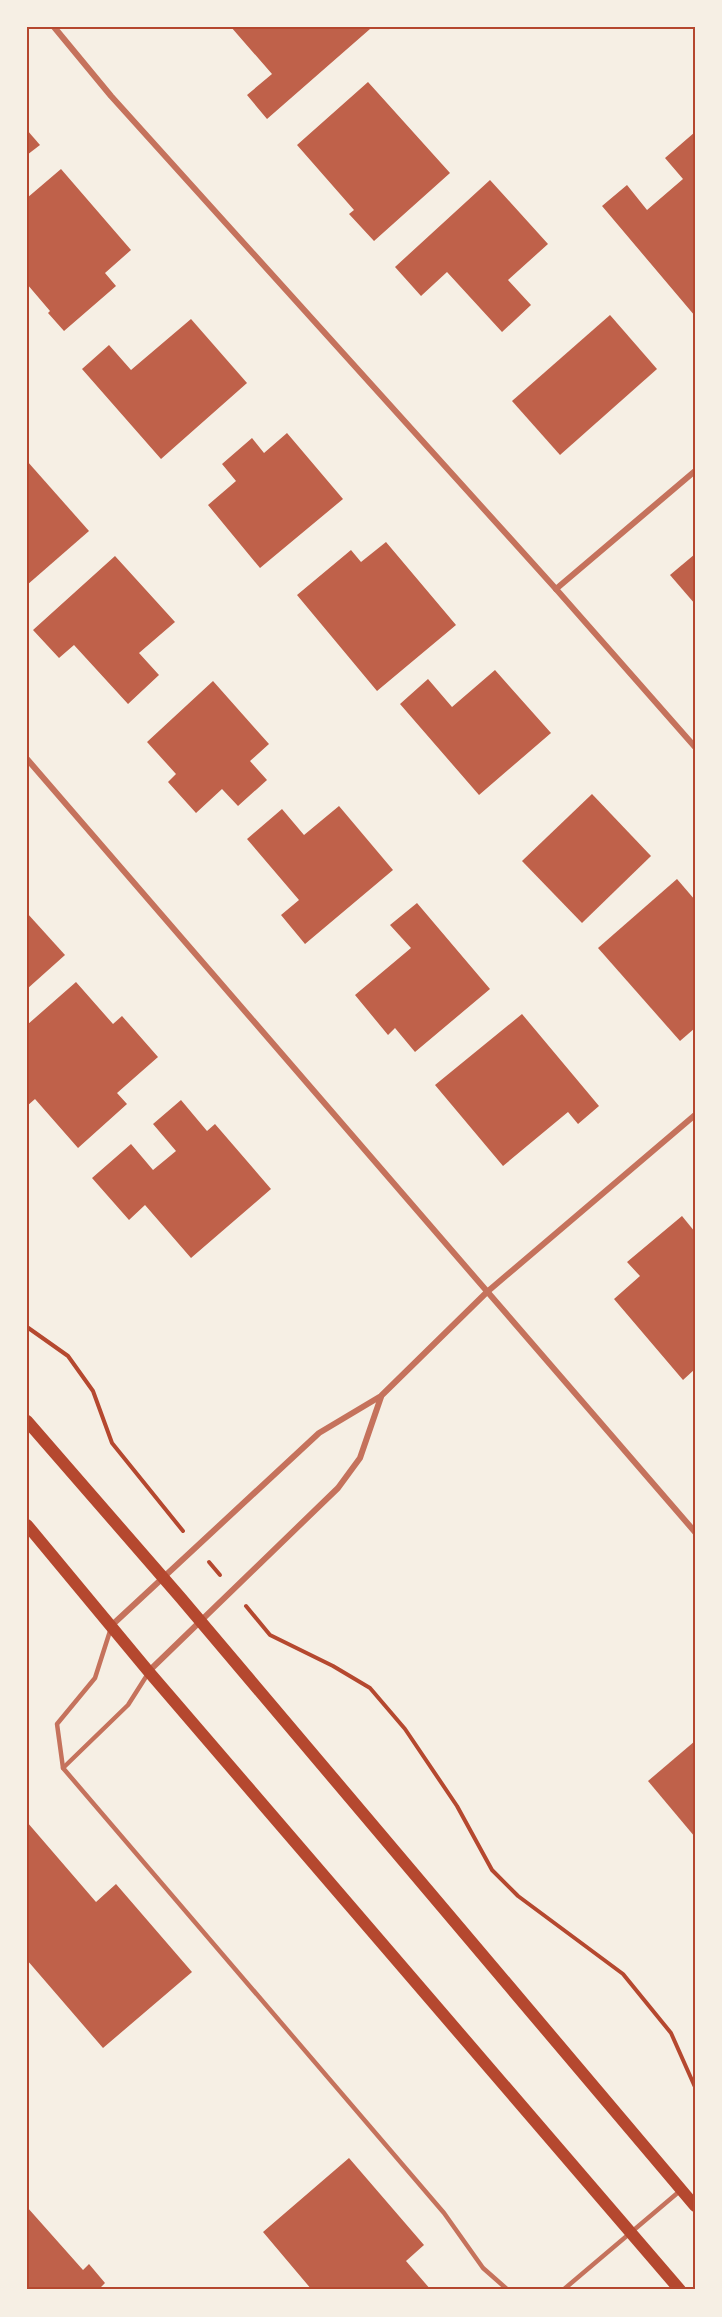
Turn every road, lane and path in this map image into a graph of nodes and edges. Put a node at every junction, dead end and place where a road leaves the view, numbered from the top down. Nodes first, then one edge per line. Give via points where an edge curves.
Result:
1 (54, 27) edge
2 (695, 471) edge
3 (556, 589) junction
4 (695, 747) edge
5 (27, 759) edge
6 (695, 1114) edge
7 (487, 1292) junction
8 (27, 1328) edge
9 (381, 1396) junction
10 (27, 1421) edge
11 (27, 1525) edge
12 (695, 1532) edge
13 (196, 1546) junction
14 (163, 1577) junction
15 (233, 1591) junction
16 (201, 1622) junction
17 (111, 1626) junction
18 (149, 1672) junction
19 (63, 1768) junction
20 (695, 2087) edge
21 (681, 2190) junction
22 (695, 2206) edge
23 (630, 2231) junction
24 (508, 2290) edge
25 (563, 2290) edge
26 (680, 2290) edge

1 - 3 street via 111,96
2 - 3 street
3 - 4 street
5 - 7 street
6 - 7 street
7 - 9 street
7 - 12 street
8 - 13 path via 68,1356 93,1391 112,1443
9 - 13 street via 319,1433
9 - 15 street via 360,1458 338,1488
10 - 14 main road
11 - 17 main road
13 - 14 street
13 - 15 path
14 - 16 main road
14 - 17 street
15 - 16 street
15 - 20 path via 270,1635 370,1688 405,1729 458,1806 492,1870 518,1896 623,1974 671,2034
16 - 18 street
16 - 21 main road
17 - 18 main road
17 - 19 lane via 95,1678 57,1724
18 - 19 lane via 128,1705
18 - 23 main road
19 - 24 lane via 444,2213 483,2268
21 - 22 main road
21 - 23 lane
23 - 25 lane
23 - 26 main road

